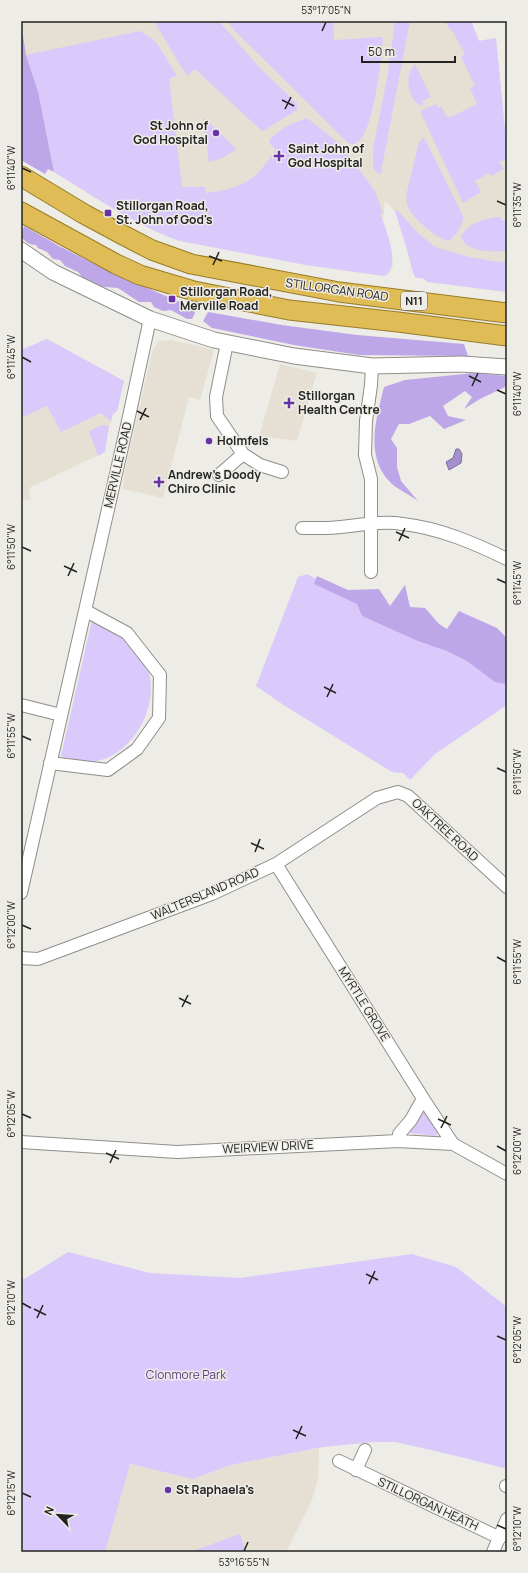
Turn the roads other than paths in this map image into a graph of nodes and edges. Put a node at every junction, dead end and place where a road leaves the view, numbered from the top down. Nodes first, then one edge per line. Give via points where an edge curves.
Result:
1 (21, 176) edge
2 (21, 212) edge
3 (21, 250) edge
4 (507, 313) edge
5 (150, 319) junction
6 (507, 336) edge
7 (227, 343) junction
8 (372, 366) junction
9 (507, 367) edge
10 (243, 454) junction
11 (282, 472) dead end
12 (218, 474) dead end
13 (371, 523) junction
14 (302, 528) dead end
15 (507, 559) edge
16 (371, 572) dead end
17 (86, 611) junction
18 (21, 705) edge
19 (60, 715) junction
20 (50, 763) junction
21 (377, 798) joint
22 (276, 864) junction
23 (507, 887) edge
24 (21, 893) edge
25 (21, 958) edge
26 (424, 1100) junction
27 (398, 1141) junction
28 (21, 1142) edge
29 (453, 1144) junction
30 (507, 1174) edge
31 (365, 1450) dead end
32 (339, 1461) dead end
33 (356, 1470) junction
34 (507, 1519) edge
35 (500, 1538) junction
36 (493, 1552) edge

1 - 4 highway, STILLORGAN ROAD / N11 via 123,235 152,250 191,264 339,292
2 - 6 highway, STILLORGAN ROAD / N11 via 122,267 194,291 290,310
3 - 5 street via 53,272
5 - 7 street
5 - 17 street, MERVILLE ROAD
7 - 8 street via 294,356
7 - 10 street via 216,397 217,416
8 - 9 street via 462,364
8 - 13 street via 365,455 371,479
10 - 11 street via 260,465
10 - 12 street
13 - 14 street
13 - 15 street via 402,524 437,531 478,545
13 - 16 street
17 - 19 street, MERVILLE ROAD
17 - 20 street via 127,633 160,675 159,718 137,749 108,770
18 - 19 street
19 - 20 street, MERVILLE ROAD
20 - 24 street, MERVILLE ROAD
21 - 22 street, WALTERSLAND ROAD
21 - 23 street, OAKTREE ROAD via 398,792 408,796
22 - 25 street, WALTERSLAND ROAD via 212,894 76,946 38,960
22 - 26 street, MYRTLE GROVE
26 - 27 street via 399,1134
26 - 29 street, MYRTLE GROVE
27 - 28 street, WEIRVIEW DRIVE via 177,1152
27 - 29 street, WEIRVIEW DRIVE
29 - 30 street, WEIRVIEW DRIVE
31 - 33 street
32 - 33 street, STILLORGAN HEATH
33 - 35 street, STILLORGAN HEATH
34 - 35 street
35 - 36 street

